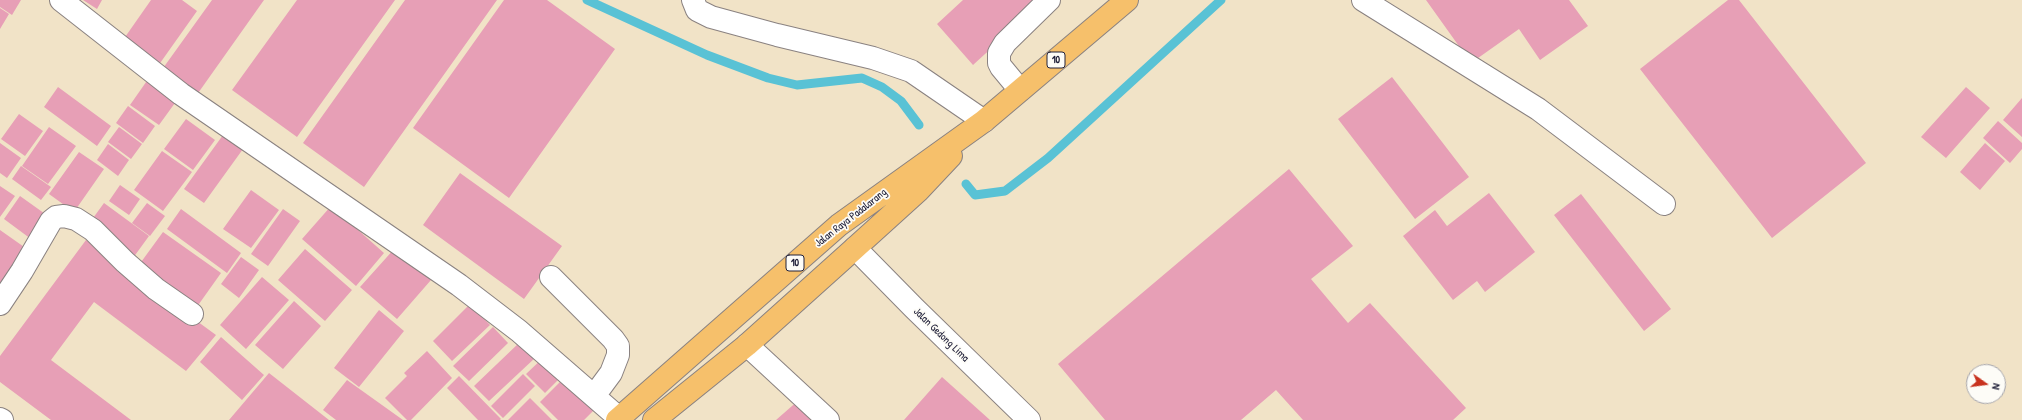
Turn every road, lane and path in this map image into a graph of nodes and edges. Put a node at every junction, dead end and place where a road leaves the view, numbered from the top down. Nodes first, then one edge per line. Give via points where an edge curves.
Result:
1 (62, 0) edge
2 (693, 0) edge
3 (1049, 0) edge
4 (1127, 0) edge
5 (1363, 0) edge
6 (1020, 90) junction
7 (984, 121) junction
8 (1664, 204) dead end
9 (856, 248) junction
10 (551, 277) dead end
11 (0, 304) edge
12 (192, 314) dead end
13 (747, 345) junction
14 (594, 396) junction
15 (618, 419) edge
16 (654, 420) edge
17 (828, 420) edge
18 (1029, 420) edge

1 - 14 street via 181,94 459,285 519,331
2 - 7 street via 697,10 711,17 873,58 911,71
3 - 6 street via 999,52 1001,67
4 - 6 highway, Jalan Raya Padalarang / 10
5 - 8 street via 1538,109
6 - 7 highway, Jalan Raya Padalarang / 10
7 - 9 highway, Jalan Raya Padalarang / 10 via 919,190
7 - 15 highway, Jalan Raya Padalarang / 10 via 839,225
9 - 13 highway, Jalan Raya Padalarang / 10
9 - 18 street, Jalan Gedong Lima
10 - 14 street via 618,346 612,374
11 - 12 street via 51,221 64,216 76,219 93,230 156,289
13 - 16 highway, Jalan Raya Padalarang / 10
13 - 17 street
14 - 15 street

